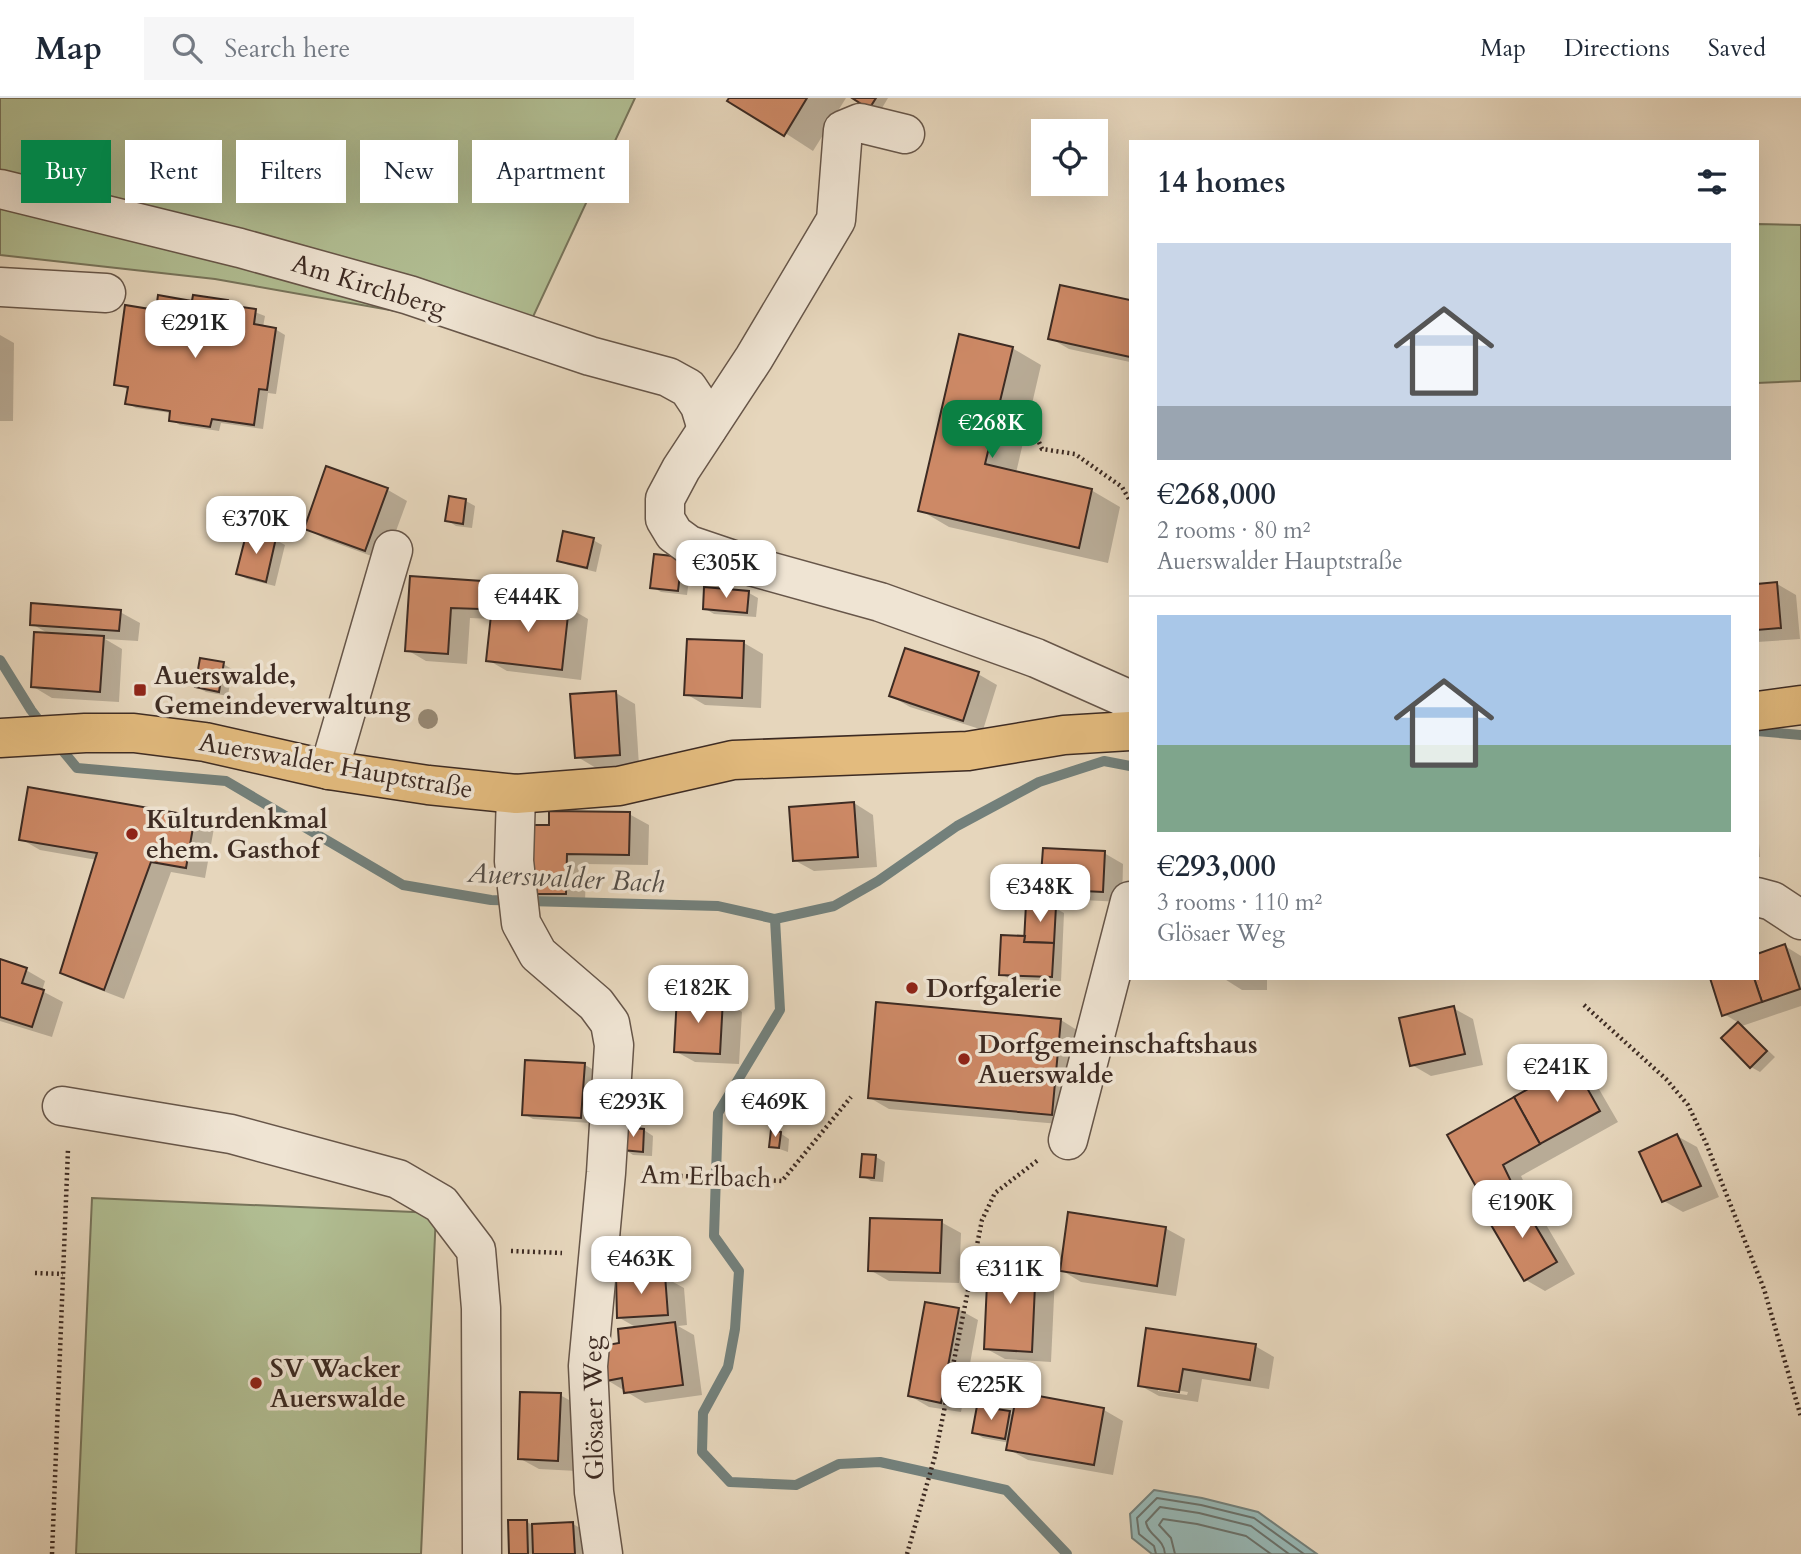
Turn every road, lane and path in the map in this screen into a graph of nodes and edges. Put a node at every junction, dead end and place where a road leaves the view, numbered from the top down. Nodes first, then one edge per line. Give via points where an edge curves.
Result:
1 (905, 134) dead end
2 (0, 189) edge
3 (0, 286) edge
4 (106, 293) dead end
5 (754, 358) junction
6 (668, 377) junction
7 (1028, 417) dead end
8 (707, 429) junction
9 (1129, 499) edge
10 (393, 550) dead end
11 (1129, 703) edge
12 (1801, 705) edge
13 (1759, 711) edge
14 (1129, 731) edge
15 (13, 737) edge
16 (329, 770) junction
17 (516, 794) junction
18 (1759, 898) edge
19 (1129, 905) edge
20 (1801, 920) edge
21 (1584, 1005) dead end
22 (850, 1097) dead end
23 (62, 1106) dead end
24 (1068, 1140) joint
25 (68, 1149) dead end
26 (606, 1173) junction
27 (475, 1250) junction
28 (599, 1255) junction
29 (35, 1273) dead end
30 (63, 1274) junction
31 (1801, 1417) edge
32 (52, 1554) edge
33 (482, 1554) edge
34 (603, 1554) edge
35 (907, 1554) edge

1 - 5 street via 860,124 843,130 836,220
2 - 6 street, Am Kirchberg via 409,295 590,356
3 - 4 street
5 - 6 street
5 - 8 street
6 - 8 street, Am Kirchberg via 688,388
7 - 9 path via 1042,449 1075,453 1122,487
8 - 11 street via 665,499 665,519 674,534 689,545 880,602 1010,648
10 - 16 street
12 - 13 main road
14 - 17 main road, Auerswalder Hauptstraße via 1064,735 968,751 733,760 619,786
15 - 16 main road, Auerswalder Hauptstraße via 134,733 205,742
16 - 17 main road, Auerswalder Hauptstraße
17 - 26 street, Glösaer Weg via 519,905 538,954 596,1004 610,1023 614,1045
18 - 20 street
19 - 24 street
21 - 31 path via 1688,1105 1764,1289
22 - 26 path, Am Erlbach via 782,1181
23 - 27 street via 230,1134 398,1179 441,1204
24 - 35 path via 995,1193 982,1220 935,1456
25 - 30 path
26 - 28 street, Glösaer Weg
27 - 28 path
27 - 33 street via 481,1308
28 - 34 street, Glösaer Weg via 588,1366 594,1492
29 - 30 path
30 - 32 path

